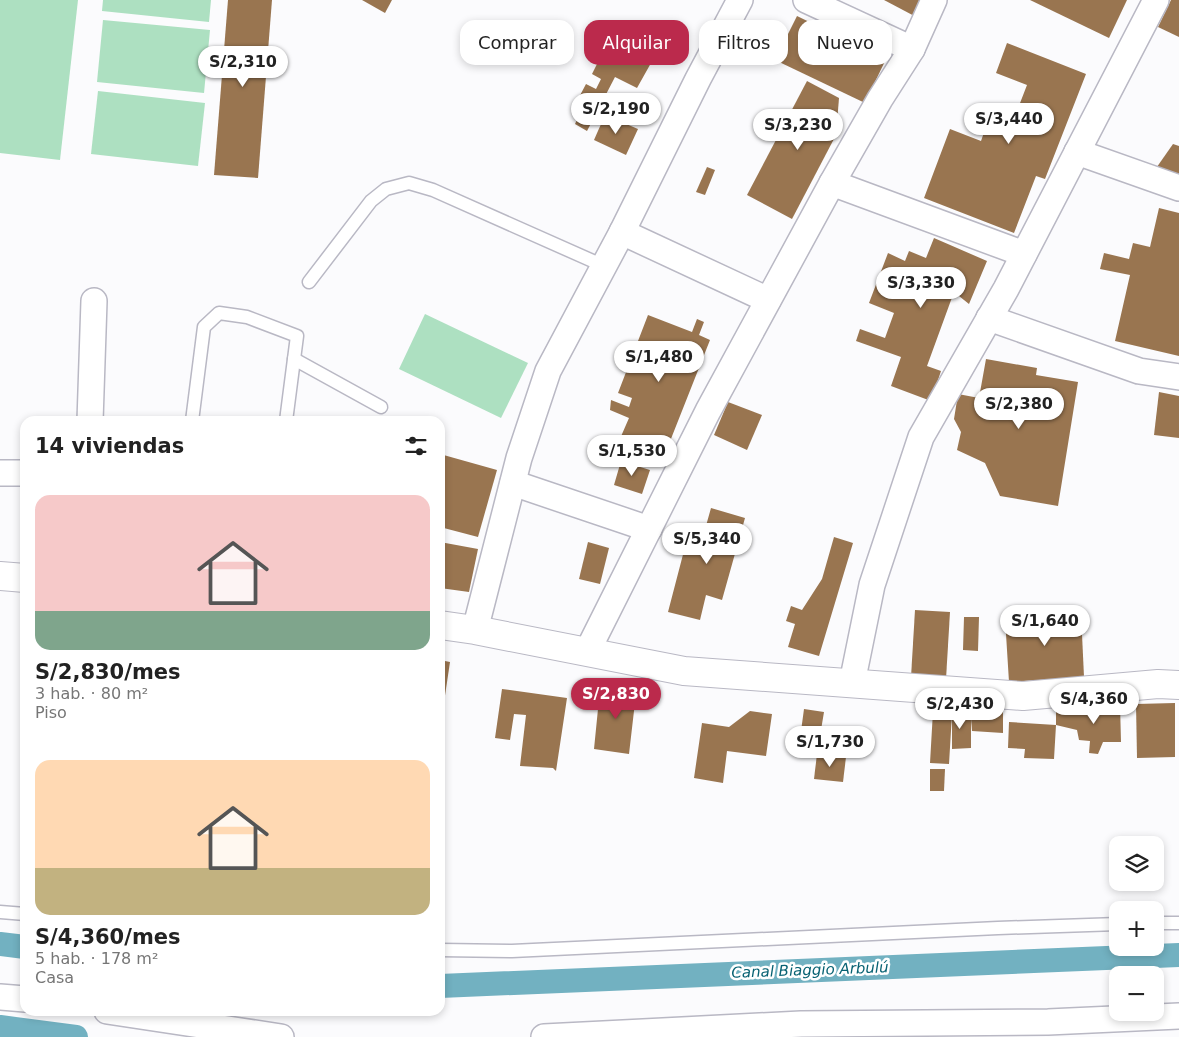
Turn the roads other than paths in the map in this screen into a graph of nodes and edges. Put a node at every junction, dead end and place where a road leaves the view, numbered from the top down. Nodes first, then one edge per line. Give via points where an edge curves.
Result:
1 (740, 0) edge
2 (806, 0) edge
3 (934, 0) edge
4 (1156, 0) edge
5 (912, 49) junction
6 (1077, 152) junction
7 (832, 183) junction
8 (1179, 188) edge
9 (622, 232) junction
10 (1024, 254) junction
11 (604, 266) junction
12 (309, 282) dead end
13 (768, 300) junction
14 (94, 301) dead end
15 (989, 318) junction
16 (294, 359) junction
17 (1179, 377) edge
18 (381, 406) dead end
19 (90, 416) edge
20 (193, 416) edge
21 (287, 416) edge
22 (0, 473) edge
23 (20, 473) edge
24 (513, 483) junction
25 (649, 529) junction
26 (0, 576) edge
27 (20, 578) edge
28 (445, 625) edge
29 (476, 630) junction
30 (587, 652) junction
31 (852, 683) junction
32 (1179, 685) edge
33 (0, 912) edge
34 (20, 914) edge
35 (1179, 923) edge
36 (1109, 924) edge
37 (1164, 924) edge
38 (445, 950) edge
39 (0, 997) edge
40 (20, 999) edge
41 (140, 1016) edge
42 (1179, 1016) edge
43 (281, 1037) edge
44 (544, 1037) edge

1 - 9 street
2 - 5 street
3 - 5 street
4 - 6 street
5 - 7 street
6 - 8 street
6 - 10 street
7 - 10 street
7 - 13 street
9 - 11 street
9 - 13 street
10 - 15 street
11 - 12 lane via 432,190 409,183 386,189 372,201
11 - 24 street via 548,371
13 - 25 street
14 - 19 street
15 - 17 street via 1139,371
15 - 31 street via 921,437 872,584
16 - 18 lane
16 - 20 lane via 297,336 247,317 219,313 204,327
16 - 21 lane
22 - 23 street
24 - 25 street
24 - 29 street
25 - 30 street
26 - 27 street
28 - 29 street
29 - 30 street
30 - 31 street via 684,671
31 - 32 street via 1023,696
33 - 34 lane
35 - 37 lane
36 - 38 lane via 512,951
39 - 40 street
41 - 43 street
42 - 44 street via 1048,1022 801,1024

